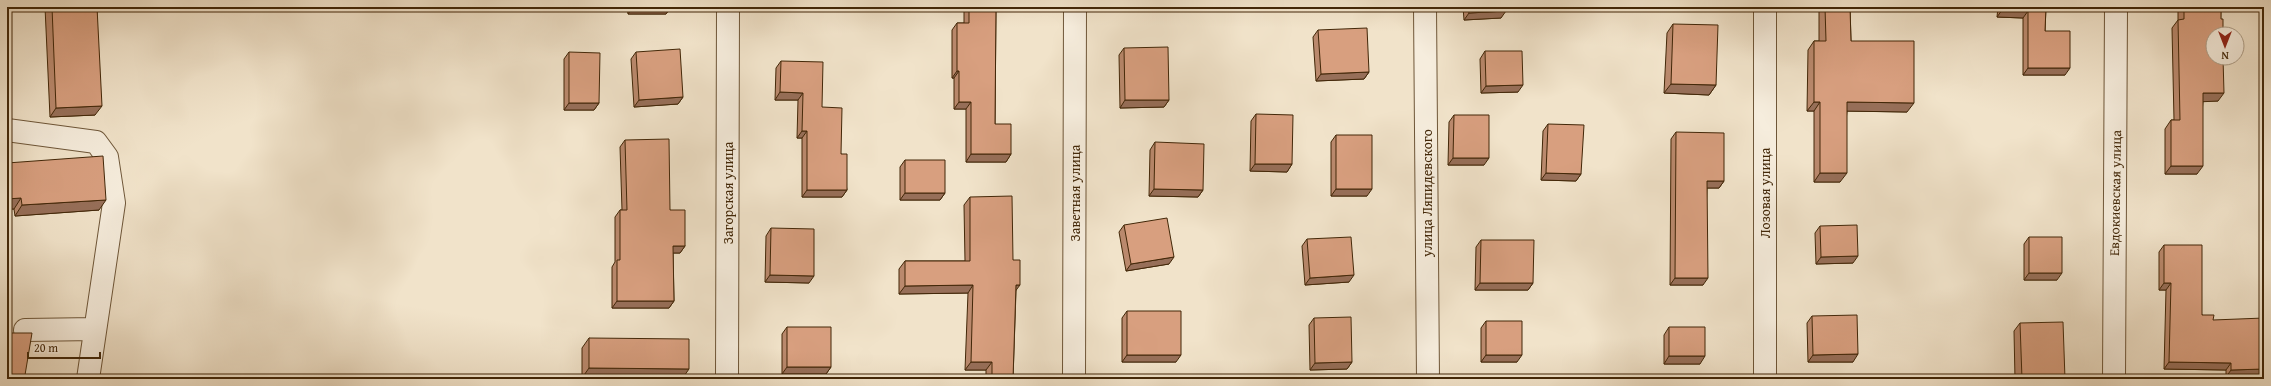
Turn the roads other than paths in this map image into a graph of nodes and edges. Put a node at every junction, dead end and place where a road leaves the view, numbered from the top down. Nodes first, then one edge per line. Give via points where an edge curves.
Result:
1 (728, 7) edge
2 (1075, 7) edge
3 (1425, 7) edge
4 (1765, 7) edge
5 (2116, 7) edge
6 (7, 130) edge
7 (95, 329) junction
8 (25, 330) dead end
9 (88, 379) edge
10 (727, 379) edge
11 (1074, 379) edge
12 (1428, 379) edge
13 (1765, 379) edge
14 (2114, 379) edge

1 - 10 street, Загорская улица
2 - 11 street, Заветная улица
3 - 12 street, улица Ляпидевского
4 - 13 street, Лозовая улица
5 - 14 street, Евдокиевская улица
6 - 7 street via 96,142 107,157 114,203
7 - 8 street
7 - 9 street

